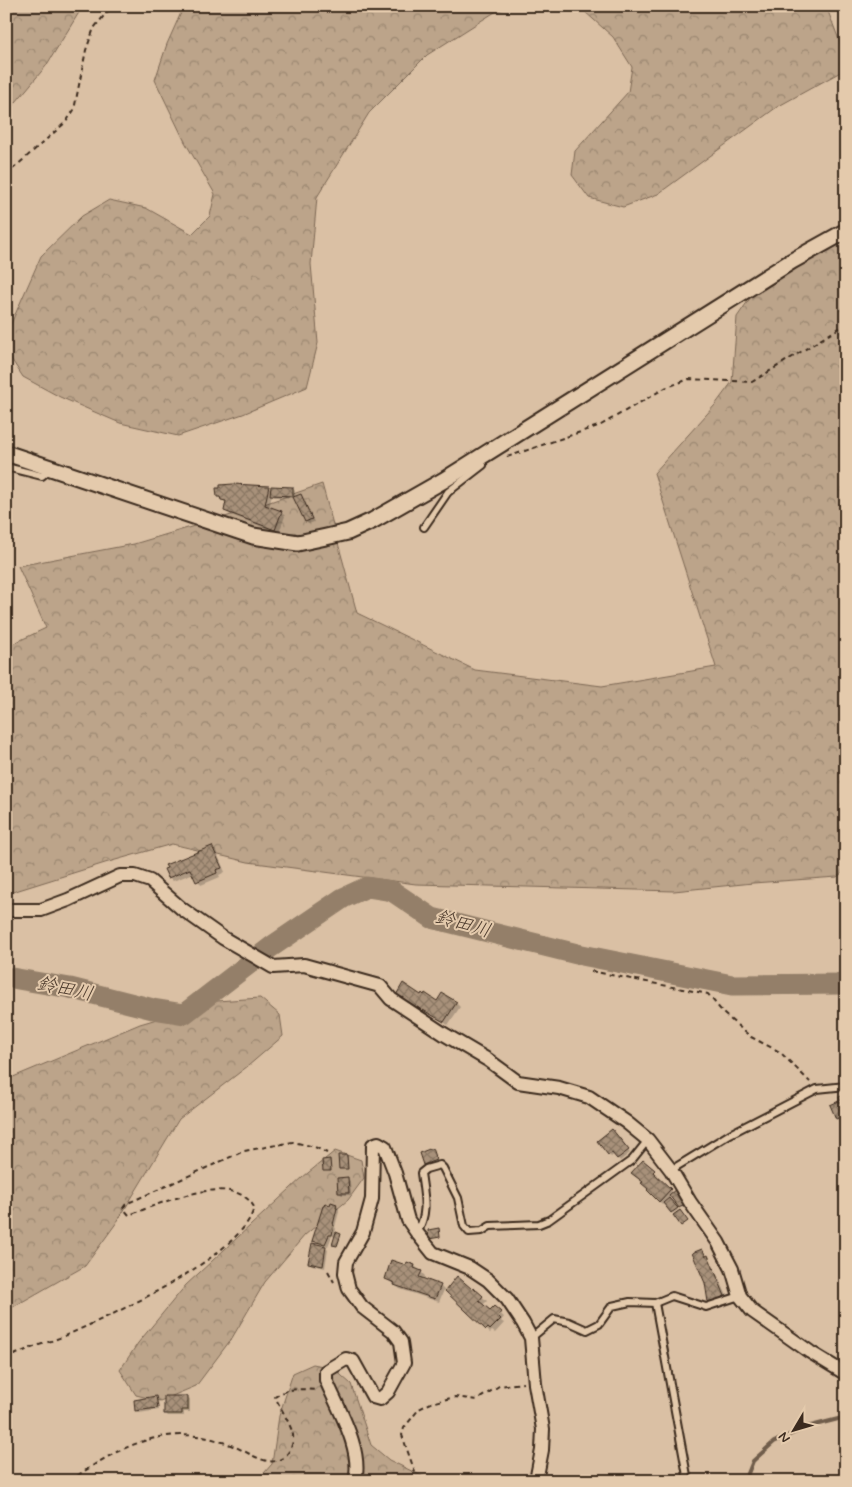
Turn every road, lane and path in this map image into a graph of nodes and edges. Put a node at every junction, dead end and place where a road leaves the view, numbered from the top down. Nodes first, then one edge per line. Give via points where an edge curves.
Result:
1 (112, 6) edge
2 (6, 175) edge
3 (846, 231) edge
4 (846, 324) edge
5 (6, 453) edge
6 (481, 461) junction
7 (6, 467) edge
8 (51, 469) junction
9 (424, 527) dead end
10 (6, 910) edge
11 (591, 971) dead end
12 (846, 1086) edge
13 (817, 1089) junction
14 (648, 1140) junction
15 (328, 1153) dead end
16 (671, 1170) junction
17 (417, 1233) junction
18 (740, 1296) junction
19 (655, 1303) junction
20 (531, 1338) junction
21 (6, 1360) edge
22 (846, 1374) edge
23 (535, 1382) junction
24 (330, 1390) junction
25 (70, 1481) edge
26 (355, 1481) edge
27 (418, 1481) edge
28 (536, 1481) edge
29 (688, 1481) edge

1 - 2 path via 94,28 86,50 74,110 66,122
3 - 6 street via 792,262
4 - 6 path via 752,382 689,379 665,388 601,425
5 - 8 street
6 - 8 street via 348,532 298,543 253,536
6 - 9 lane via 448,492
7 - 8 lane via 42,476
10 - 14 street via 40,910 120,876 150,881 182,909 273,968 304,965 380,986 391,999 518,1082 559,1088 589,1097
11 - 13 path via 708,994 724,1014 750,1037 780,1052
12 - 13 lane
13 - 16 lane via 730,1134
14 - 16 street
14 - 17 lane via 632,1160 539,1224 490,1226 482,1231 469,1232 464,1226 458,1198 443,1168 440,1165 426,1169 421,1173 424,1221
15 - 21 path via 294,1142 244,1151 126,1204 123,1208 129,1215 172,1200 228,1189 249,1198 254,1207 253,1214 234,1237 206,1262 171,1284
16 - 18 street via 718,1242 732,1269
17 - 20 street via 433,1253 470,1268 488,1280 506,1299
17 - 24 street via 408,1220 385,1147 378,1143 374,1146 372,1200 363,1232 346,1262 345,1273 349,1289 362,1307 393,1331 401,1342 404,1363 388,1392 380,1399 373,1398 353,1361 346,1358 326,1371
18 - 19 lane via 706,1307 672,1296
18 - 22 street via 752,1311
19 - 20 lane via 630,1302 612,1306 598,1324 587,1330 554,1319
19 - 29 lane
20 - 23 street
23 - 27 path via 499,1386 477,1400 455,1397 419,1409 402,1435
23 - 28 street via 543,1429
24 - 25 path via 297,1389 283,1391 275,1397 293,1434 290,1450 279,1460 269,1462 207,1438 167,1435 142,1441
24 - 26 street via 356,1455

